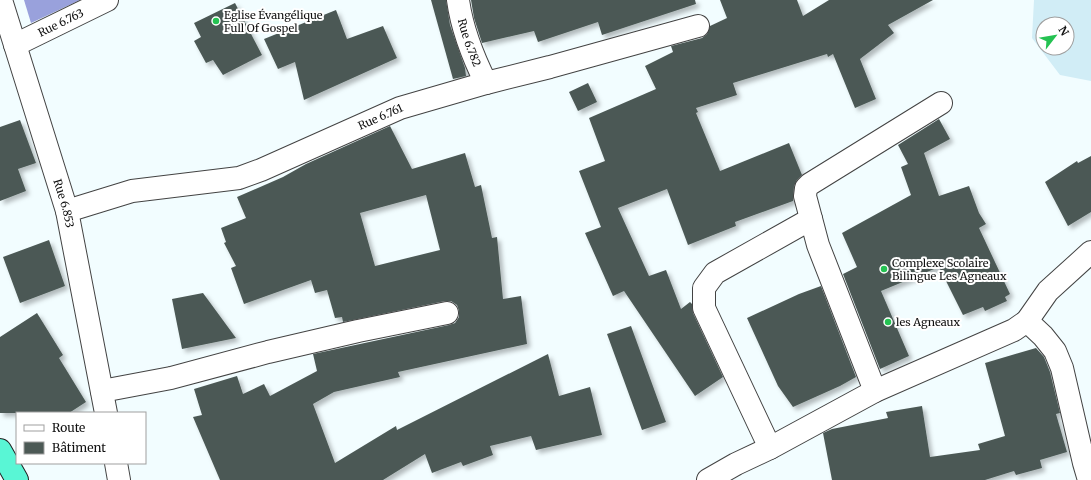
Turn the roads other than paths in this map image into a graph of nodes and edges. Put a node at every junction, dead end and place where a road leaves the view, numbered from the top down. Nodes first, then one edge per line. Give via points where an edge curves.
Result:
1 (2, 0) edge
2 (107, 0) edge
3 (458, 0) edge
4 (698, 26) dead end
5 (15, 45) junction
6 (486, 83) junction
7 (941, 103) dead end
8 (67, 211) junction
9 (810, 219) junction
10 (1091, 252) edge
11 (447, 313) dead end
12 (1026, 321) junction
13 (102, 391) junction
14 (875, 391) junction
15 (106, 412) edge
16 (770, 448) junction
17 (0, 450) edge
18 (116, 464) edge
19 (17, 480) edge
20 (119, 480) edge
21 (708, 480) edge
22 (1089, 480) edge

1 - 5 street, Rue 6.853
2 - 5 street, Rue 6.763
3 - 6 street, Rue 6.782 via 472,56
4 - 6 street, Rue 6.761
5 - 8 street, Rue 6.853
6 - 8 street, Rue 6.761 via 386,113 239,178 132,191
7 - 9 street via 810,184 806,188 805,196
8 - 13 street, Rue 6.853
9 - 14 street
9 - 16 street via 715,273 704,288 704,308
10 - 12 street via 1048,291
11 - 13 street via 268,352 172,378
12 - 14 street via 1014,330
12 - 22 street via 1055,351 1062,368
13 - 15 street, Rue 6.853
14 - 16 street
16 - 21 street
17 - 19 highway
18 - 20 street

